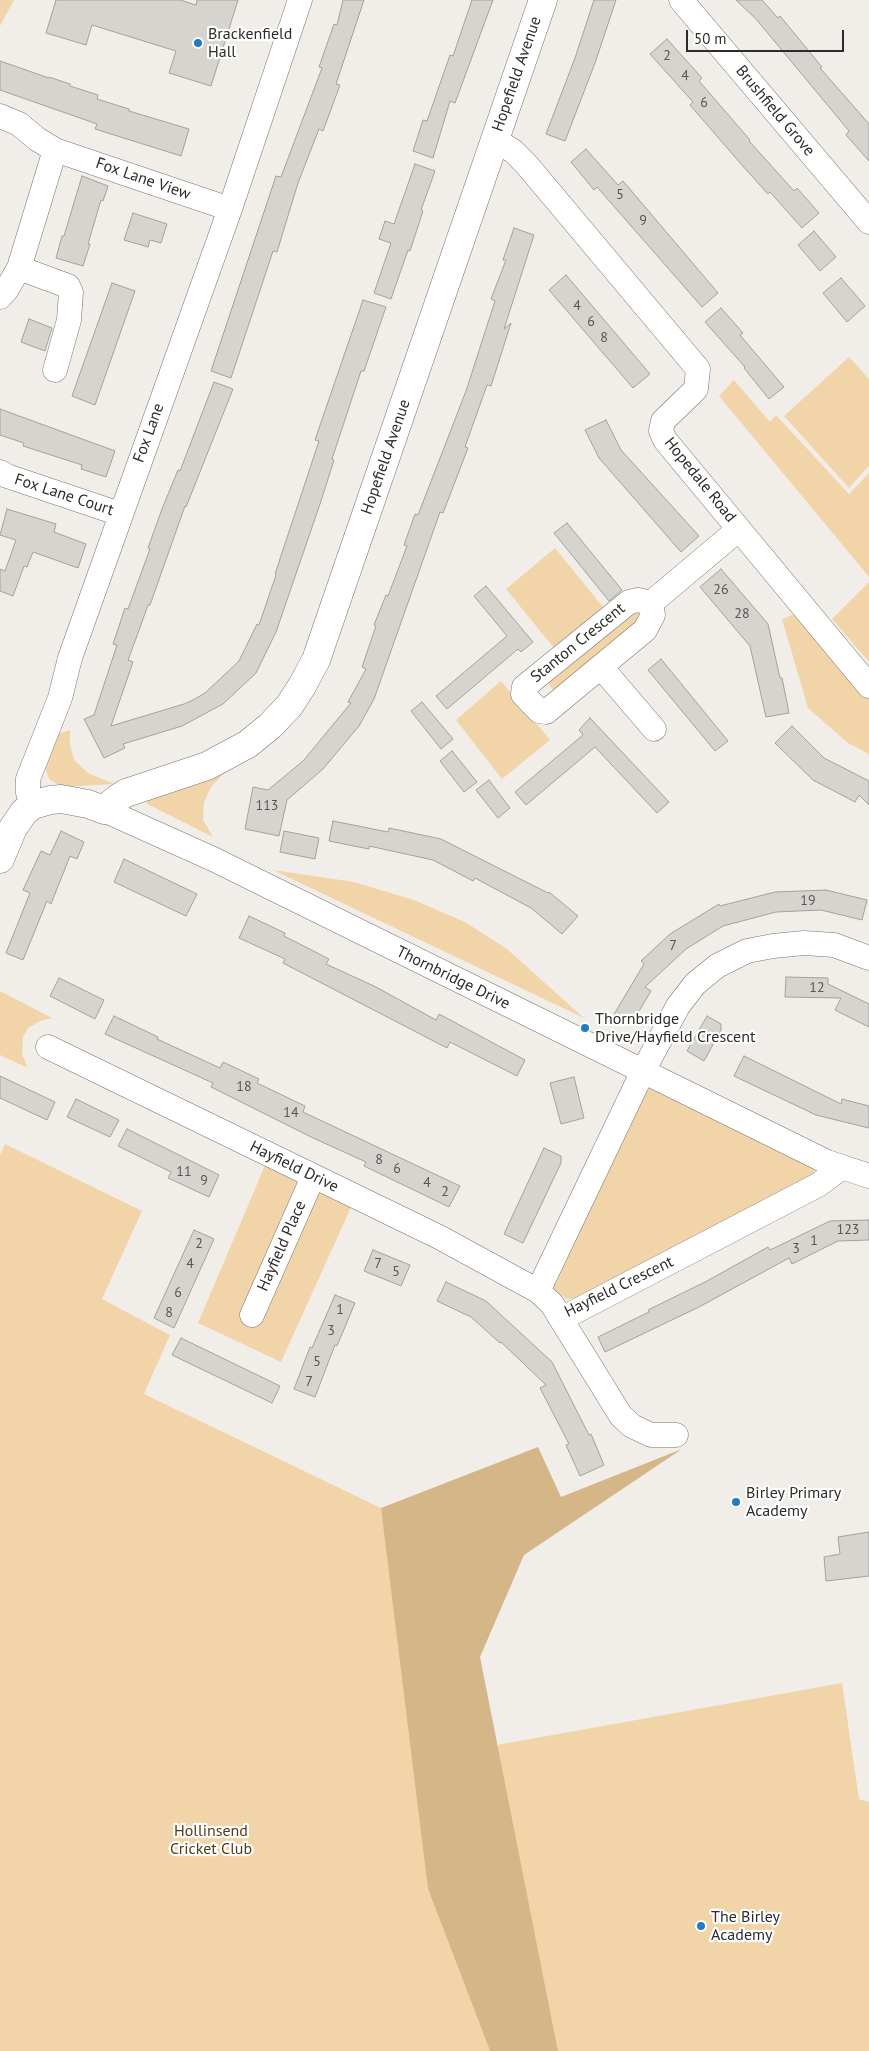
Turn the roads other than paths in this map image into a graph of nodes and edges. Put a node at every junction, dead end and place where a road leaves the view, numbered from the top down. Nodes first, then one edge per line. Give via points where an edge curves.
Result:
1 (300, 0) edge
2 (543, 0) edge
3 (681, 0) edge
4 (0, 116) edge
5 (495, 140) junction
6 (55, 150) junction
7 (230, 209) junction
8 (869, 222) edge
9 (19, 268) junction
10 (0, 297) edge
11 (54, 370) dead end
12 (2, 477) edge
13 (120, 514) junction
14 (739, 529) junction
15 (651, 603) junction
16 (600, 667) junction
17 (869, 686) edge
18 (654, 729) dead end
19 (33, 805) junction
20 (104, 810) junction
21 (0, 859) edge
22 (869, 958) edge
23 (48, 1047) dead end
24 (643, 1072) junction
25 (842, 1168) junction
26 (869, 1176) edge
27 (313, 1177) junction
28 (538, 1291) junction
29 (252, 1315) dead end
30 (561, 1319) junction
31 (676, 1435) dead end

1 - 7 street, Fox Lane
2 - 5 street, Hopefield Avenue
3 - 8 street, Brushfield Grove
4 - 6 street, Fox Lane View via 18,124
5 - 14 street, Hopedale Road via 528,165 698,369 696,389 663,421 661,431
5 - 20 street, Hopefield Avenue via 316,660 302,686 290,706 248,744 207,766 126,793
6 - 7 street, Fox Lane View
6 - 9 street
7 - 13 street, Fox Lane
9 - 10 street
9 - 11 street via 68,286 71,292 69,320
12 - 13 street, Fox Lane Court
13 - 19 street, Fox Lane via 70,658 60,698 28,779 28,793
14 - 15 street, Stanton Crescent
14 - 17 street, Hopedale Road
15 - 16 street, Stanton Crescent via 653,615 645,630
15 - 16 street, Stanton Crescent via 629,602 524,687 523,694 538,712 546,712
16 - 18 street, Stanton Crescent
19 - 20 street, Thornbridge Drive via 61,799
19 - 21 street via 13,828
20 - 24 street, Thornbridge Drive via 213,859
22 - 24 street via 834,945 804,943 747,952 717,966 695,984 678,1006
23 - 27 street, Hayfield Drive
24 - 25 street, Thornbridge Drive
24 - 28 street
25 - 26 street, Thornbridge Drive
25 - 30 street, Hayfield Crescent via 818,1185
27 - 28 street, Hayfield Drive via 439,1237
27 - 29 street, Hayfield Place
28 - 30 street, Hayfield Crescent via 552,1304
30 - 31 street via 621,1416 632,1426 651,1435

